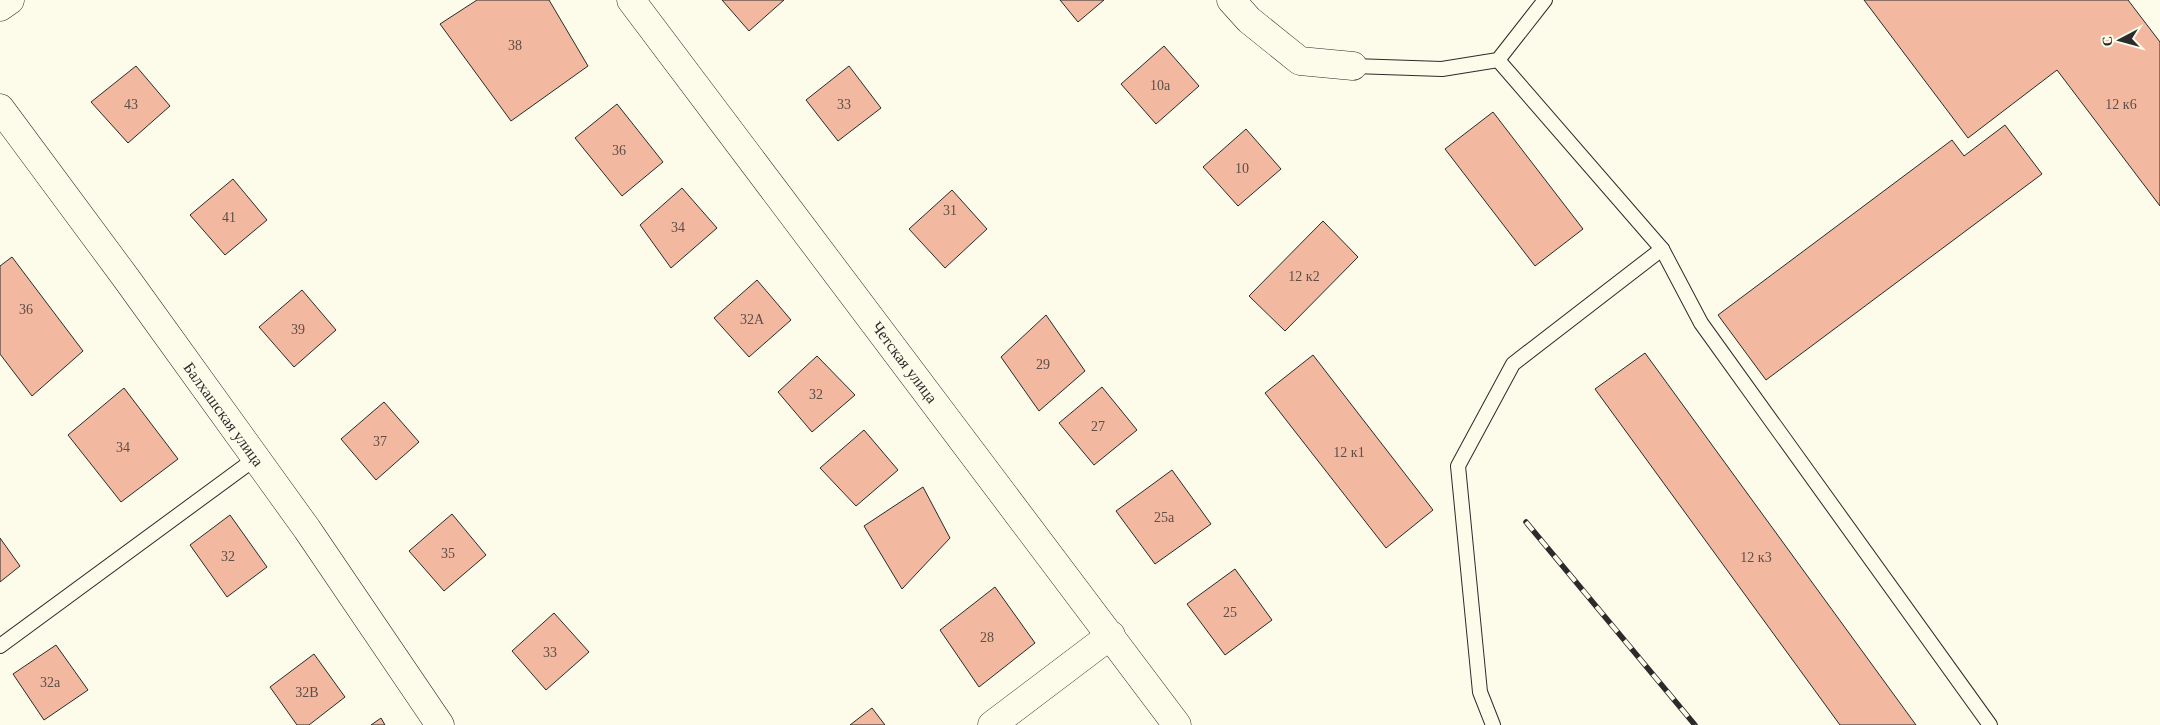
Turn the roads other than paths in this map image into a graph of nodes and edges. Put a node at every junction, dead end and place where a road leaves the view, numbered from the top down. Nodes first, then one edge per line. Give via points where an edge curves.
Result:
1 (10, 0) edge
2 (632, 0) edge
3 (1231, 0) edge
4 (1545, 0) edge
5 (0, 7) edge
6 (1498, 60) junction
7 (1353, 66) joint
8 (0, 108) edge
9 (1662, 249) junction
10 (256, 458) junction
11 (1111, 635) junction
12 (0, 646) edge
13 (440, 725) edge
14 (992, 725) edge
15 (1177, 725) edge
16 (1494, 725) edge
17 (1990, 725) edge

1 - 5 street
2 - 11 street, Четская улица
3 - 7 street via 1249,20 1300,61
4 - 6 lane
6 - 7 lane via 1442,68
6 - 9 lane
8 - 10 street, Балхашская улица
9 - 16 lane via 1513,364 1458,466 1480,692
9 - 17 lane via 1700,323
10 - 12 lane
10 - 13 street, Балхашская улица
11 - 14 street
11 - 15 street, Четская улица

